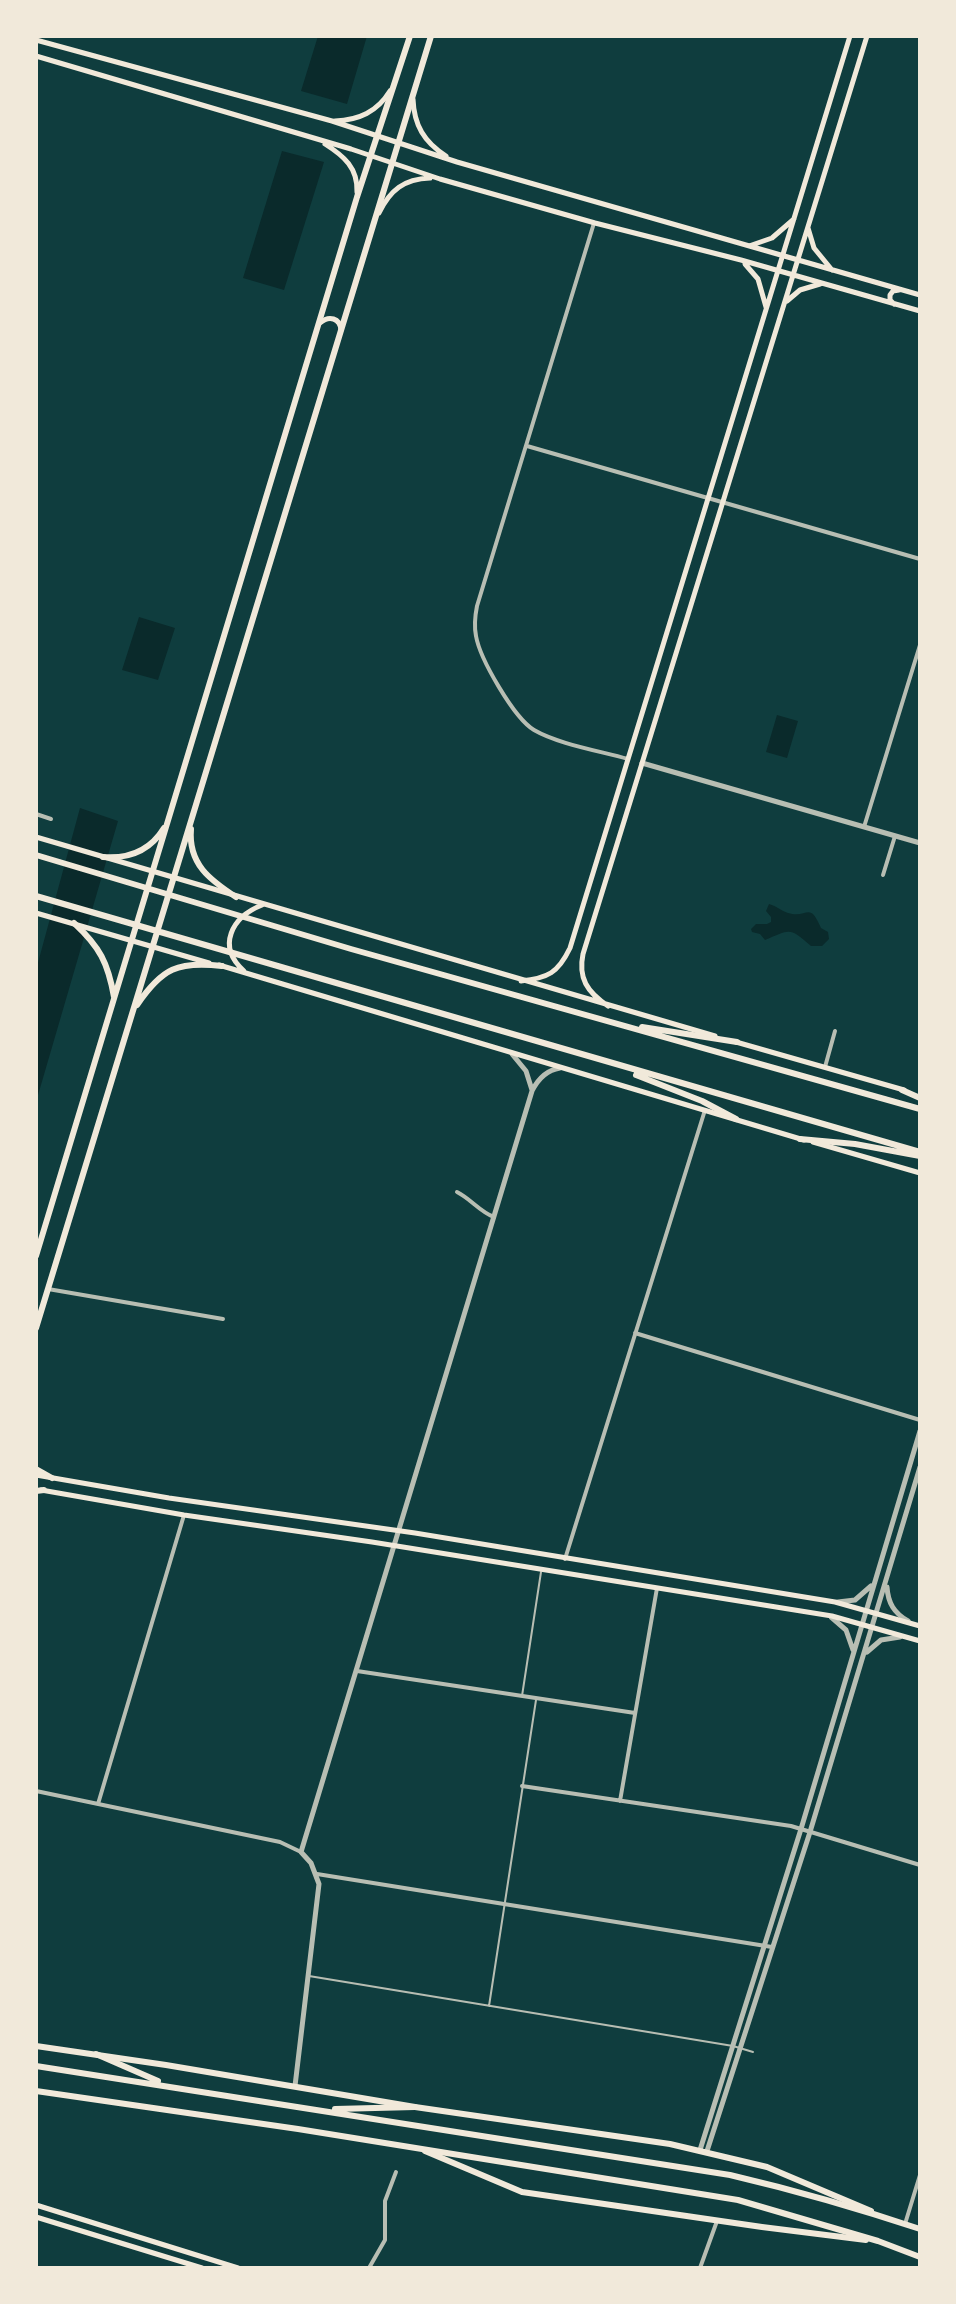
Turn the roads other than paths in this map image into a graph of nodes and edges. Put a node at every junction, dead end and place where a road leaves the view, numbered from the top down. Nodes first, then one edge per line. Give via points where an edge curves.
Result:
1 (410, 36) edge
2 (431, 36) edge
3 (850, 36) edge
4 (867, 36) edge
5 (36, 40) edge
6 (36, 57) edge
7 (396, 79) junction
8 (413, 98) junction
9 (332, 121) junction
10 (378, 136) junction
11 (321, 141) junction
12 (399, 144) junction
13 (371, 157) junction
14 (457, 162) junction
15 (812, 163) junction
16 (393, 164) junction
17 (827, 166) junction
18 (440, 179) junction
19 (357, 197) junction
20 (795, 219) junction
21 (376, 221) junction
22 (595, 223) junction
23 (808, 226) junction
24 (746, 246) junction
25 (784, 257) junction
26 (741, 260) junction
27 (798, 261) junction
28 (779, 271) junction
29 (833, 271) junction
30 (793, 275) junction
31 (827, 284) junction
32 (900, 290) junction
33 (920, 295) edge
34 (895, 304) junction
35 (783, 309) junction
36 (767, 310) junction
37 (920, 311) edge
38 (318, 325) junction
39 (341, 331) junction
40 (527, 446) junction
41 (708, 498) junction
42 (723, 502) junction
43 (920, 559) edge
44 (920, 645) edge
45 (628, 759) junction
46 (642, 763) junction
47 (172, 810) junction
48 (192, 813) junction
49 (36, 814) edge
50 (51, 819) dead end
51 (609, 821) junction
52 (623, 824) junction
53 (864, 828) junction
54 (895, 836) junction
55 (36, 837) edge
56 (920, 843) edge
57 (36, 855) edge
58 (103, 857) junction
59 (153, 872) junction
60 (883, 875) dead end
61 (173, 878) junction
62 (36, 896) edge
63 (236, 897) junction
64 (263, 905) junction
65 (36, 913) edge
66 (74, 923) junction
67 (132, 940) junction
68 (152, 946) junction
69 (222, 966) junction
70 (247, 974) junction
71 (521, 981) junction
72 (114, 1000) junction
73 (608, 1006) junction
74 (133, 1011) junction
75 (614, 1023) junction
76 (835, 1031) dead end
77 (737, 1042) junction
78 (509, 1051) junction
79 (603, 1061) junction
80 (825, 1067) junction
81 (565, 1068) junction
82 (902, 1090) joint
83 (532, 1091) junction
84 (920, 1097) edge
85 (920, 1109) edge
86 (705, 1110) junction
87 (736, 1119) junction
88 (800, 1139) junction
89 (920, 1154) edge
90 (920, 1173) edge
91 (457, 1192) dead end
92 (494, 1217) junction
93 (36, 1256) edge
94 (48, 1289) junction
95 (223, 1319) dead end
96 (36, 1328) edge
97 (635, 1333) junction
98 (920, 1420) edge
99 (920, 1431) edge
100 (920, 1467) edge
101 (36, 1472) edge
102 (52, 1478) joint
103 (39, 1490) edge
104 (184, 1515) junction
105 (399, 1530) junction
106 (394, 1545) junction
107 (565, 1559) junction
108 (541, 1570) junction
109 (878, 1571) junction
110 (888, 1575) junction
111 (657, 1588) junction
112 (823, 1601) junction
113 (866, 1611) junction
114 (876, 1613) junction
115 (822, 1614) junction
116 (912, 1623) junction
117 (862, 1624) junction
118 (920, 1626) edge
119 (872, 1627) junction
120 (909, 1638) junction
121 (920, 1641) edge
122 (853, 1654) junction
123 (860, 1667) junction
124 (356, 1671) junction
125 (521, 1697) junction
126 (536, 1699) junction
127 (635, 1713) junction
128 (522, 1786) junction
129 (36, 1791) edge
130 (620, 1801) junction
131 (98, 1804) junction
132 (801, 1829) junction
133 (810, 1832) junction
134 (301, 1852) junction
135 (920, 1865) edge
136 (317, 1874) junction
137 (504, 1903) junction
138 (763, 1944) junction
139 (772, 1947) junction
140 (308, 1976) junction
141 (489, 2006) junction
142 (36, 2046) edge
143 (737, 2047) junction
144 (753, 2052) dead end
145 (96, 2054) junction
146 (36, 2066) edge
147 (168, 2086) junction
148 (295, 2086) junction
149 (36, 2091) edge
150 (415, 2107) junction
151 (318, 2110) junction
152 (418, 2148) junction
153 (704, 2150) junction
154 (396, 2172) dead end
155 (920, 2175) edge
156 (36, 2205) edge
157 (881, 2216) junction
158 (36, 2217) edge
159 (717, 2221) junction
160 (905, 2224) junction
161 (920, 2229) edge
162 (878, 2241) junction
163 (920, 2257) edge
164 (202, 2268) edge
165 (238, 2268) edge
166 (369, 2268) edge
167 (700, 2268) edge

1 - 7 main road
2 - 8 main road
3 - 15 main road
4 - 17 main road
5 - 9 main road
6 - 11 main road
7 - 9 main road via 371,112
7 - 10 main road
8 - 12 main road
8 - 14 main road via 422,134
9 - 10 main road
10 - 12 main road
10 - 13 main road
11 - 13 main road
11 - 19 main road via 351,166
12 - 14 main road
12 - 16 main road
13 - 16 main road
13 - 19 main road
14 - 24 main road
15 - 17 main road via 817,172
15 - 20 main road
16 - 18 main road
16 - 21 main road
17 - 23 main road
18 - 21 main road via 419,179 397,188
18 - 22 main road
19 - 38 main road
20 - 24 main road via 772,238
20 - 25 main road
21 - 39 main road
22 - 26 main road
22 - 40 street
23 - 27 main road
23 - 29 main road via 814,248
24 - 25 main road
25 - 27 main road
25 - 28 main road
26 - 28 main road
26 - 36 main road via 758,279
27 - 29 main road
27 - 30 main road
28 - 30 main road
28 - 36 main road
29 - 32 main road
30 - 31 main road
30 - 35 main road
31 - 34 main road
31 - 35 main road via 792,294
32 - 33 main road
32 - 34 main road via 890,295
34 - 37 main road
35 - 42 main road
36 - 41 main road
38 - 39 main road via 333,319
38 - 47 main road
39 - 48 main road
40 - 41 street
40 - 45 street via 477,606 478,644 512,708 530,727
41 - 42 street
41 - 45 main road
42 - 43 street
42 - 46 main road
44 - 53 street
45 - 51 main road
46 - 52 main road
46 - 53 street
47 - 58 main road via 147,848 126,857
47 - 59 main road
48 - 61 main road
48 - 63 main road via 190,835 198,865
49 - 50 street
51 - 52 main road via 615,830
51 - 71 main road via 564,960 550,974
52 - 73 main road via 581,965 585,985
53 - 54 street
54 - 56 street
54 - 60 street
55 - 58 main road
57 - 75 main road
58 - 59 main road
59 - 61 main road
59 - 67 main road
61 - 63 main road
61 - 68 main road
62 - 79 main road
63 - 64 main road
64 - 70 main road via 240,917 231,933 230,949
64 - 71 main road
65 - 66 main road
66 - 67 main road
66 - 72 main road via 106,963
67 - 68 main road
67 - 72 main road
68 - 69 main road
68 - 74 main road
69 - 70 main road
69 - 74 main road via 195,964 171,970
70 - 78 main road
71 - 73 main road
72 - 93 main road
73 - 77 main road
74 - 94 main road
75 - 77 main road
75 - 85 main road
76 - 80 street
77 - 80 main road
78 - 81 main road
78 - 83 street via 526,1071
79 - 87 main road
79 - 89 main road
80 - 82 main road
81 - 83 street via 550,1071
81 - 86 main road
82 - 84 main road
83 - 92 street
86 - 87 main road
86 - 97 street
87 - 88 main road
88 - 89 main road
88 - 90 main road
91 - 92 street
92 - 105 street
94 - 95 street
94 - 96 main road
97 - 98 street
97 - 107 street
99 - 109 street
100 - 110 street
101 - 102 main road
102 - 105 main road
103 - 104 main road
104 - 106 main road
104 - 131 street
105 - 106 street
105 - 107 main road
106 - 108 main road
106 - 124 street
107 - 112 main road
108 - 111 main road
108 - 125 lane
109 - 112 street via 855,1600
109 - 113 street
110 - 114 street
110 - 116 street via 890,1603
111 - 115 main road
111 - 127 street
112 - 113 main road
113 - 114 main road
113 - 117 street
114 - 116 main road
114 - 119 street
115 - 117 main road
115 - 122 street via 846,1630
116 - 118 main road
117 - 119 main road
117 - 122 street
119 - 120 main road
119 - 123 street
120 - 121 main road
120 - 123 street via 881,1640 869,1648
122 - 132 street
123 - 133 street
124 - 125 street
124 - 134 street
125 - 126 street
126 - 127 street
126 - 128 lane
127 - 130 street
128 - 130 street
128 - 137 lane
129 - 131 street
130 - 132 street
131 - 134 street via 280,1842
132 - 133 street
132 - 138 street
133 - 135 street
133 - 139 street
134 - 136 street
136 - 137 street
136 - 140 street
137 - 138 street
137 - 141 lane
138 - 139 street
138 - 143 street
139 - 143 street
140 - 141 lane
140 - 148 street
141 - 143 lane
142 - 145 main road
143 - 144 lane
143 - 153 street
145 - 147 main road
145 - 148 main road
146 - 147 main road
147 - 151 main road
148 - 150 main road
149 - 152 main road
150 - 151 main road
150 - 153 main road
151 - 157 main road via 730,2175
152 - 159 main road via 522,2192
152 - 162 main road via 738,2200
153 - 157 main road via 767,2167
154 - 166 street via 385,2201 385,2240
155 - 160 street
156 - 165 main road
157 - 160 main road
158 - 164 main road
159 - 162 main road
159 - 167 street
160 - 161 main road
162 - 163 main road

